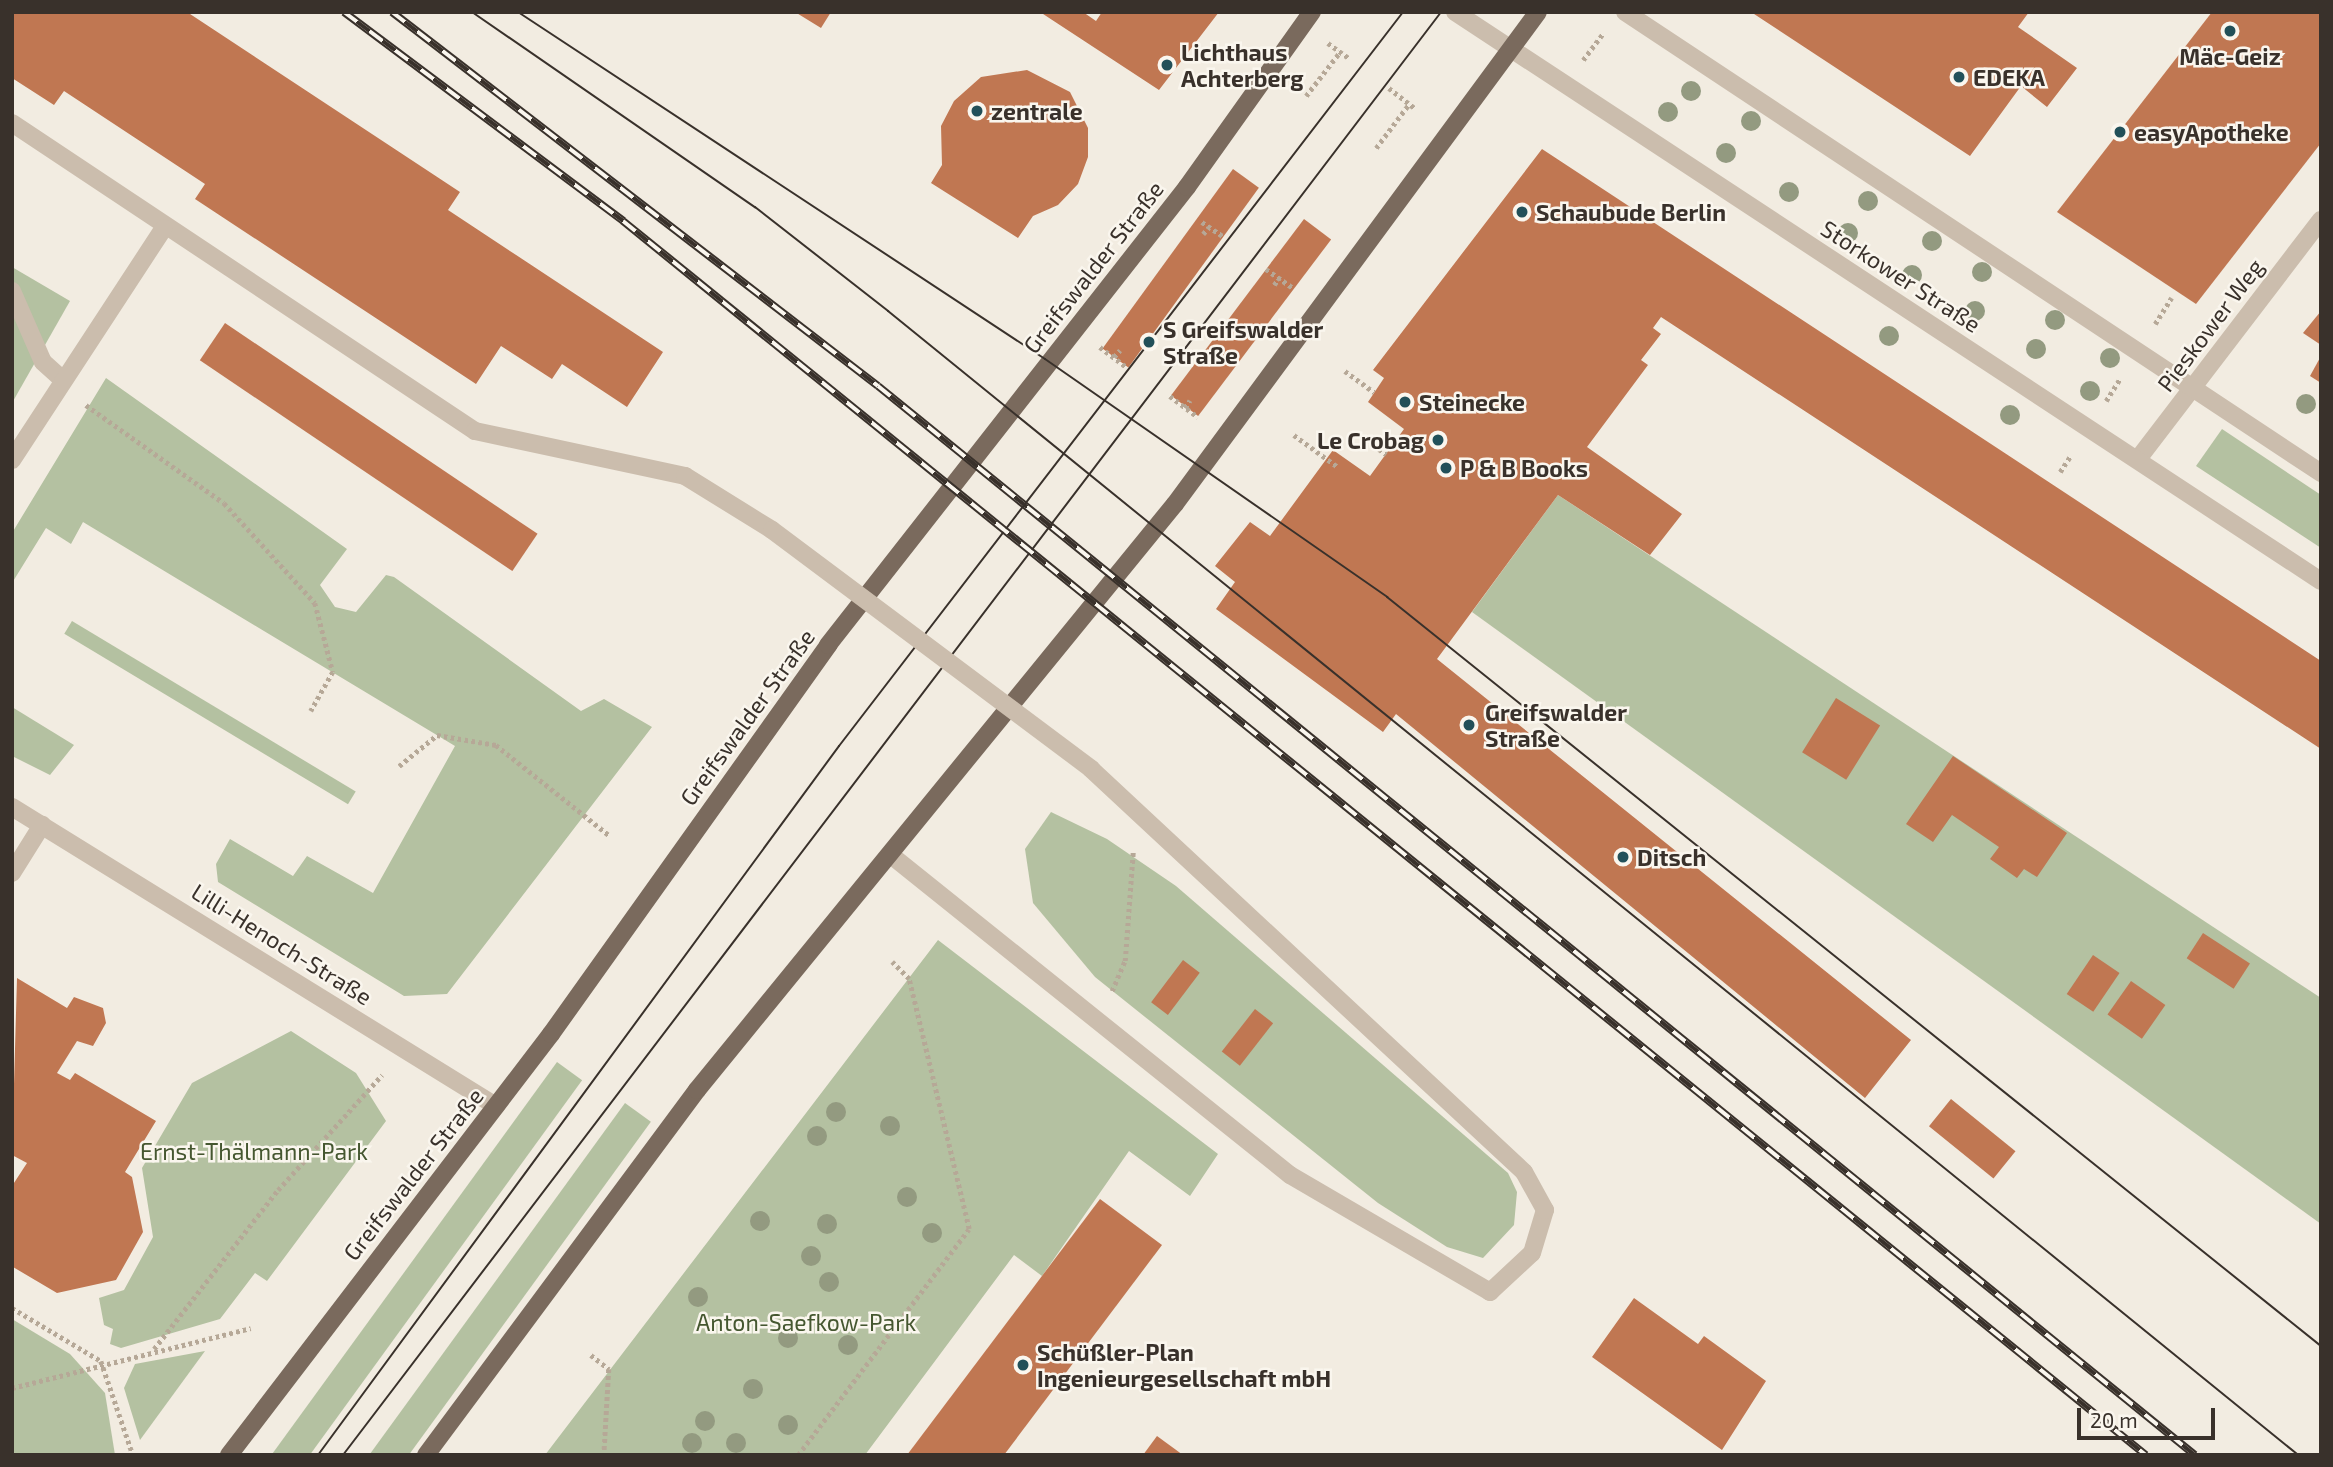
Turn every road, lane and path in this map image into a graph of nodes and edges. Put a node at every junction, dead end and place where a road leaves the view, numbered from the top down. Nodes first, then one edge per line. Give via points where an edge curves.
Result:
1 (1312, 12) edge
2 (1455, 12) edge
3 (1538, 12) edge
4 (1625, 12) edge
5 (1609, 23) dead end
6 (1322, 38) dead end
7 (1515, 50) junction
8 (1340, 52) junction
9 (1350, 59) dead end
10 (1579, 66) dead end
11 (1389, 88) dead end
12 (1306, 96) dead end
13 (1409, 103) junction
14 (1415, 108) dead end
15 (12, 122) edge
16 (1376, 148) dead end
17 (1196, 217) dead end
18 (2321, 220) edge
19 (1209, 227) junction
20 (164, 228) junction
21 (1203, 234) dead end
22 (1223, 237) dead end
23 (1266, 269) dead end
24 (1279, 278) junction
25 (1274, 285) dead end
26 (1294, 289) dead end
27 (12, 291) edge
28 (1100, 347) dead end
29 (1119, 350) dead end
30 (1114, 357) junction
31 (1127, 367) dead end
32 (1345, 371) dead end
33 (60, 382) junction
34 (2192, 388) junction
35 (1374, 392) dead end
36 (1170, 396) dead end
37 (1190, 400) dead end
38 (1185, 408) junction
39 (1198, 416) dead end
40 (1294, 435) dead end
41 (1379, 449) dead end
42 (1386, 454) dead end
43 (2138, 459) junction
44 (12, 460) edge
45 (1338, 467) dead end
46 (2321, 473) edge
47 (2321, 581) edge
48 (311, 710) dead end
49 (399, 766) dead end
50 (12, 807) edge
51 (42, 825) junction
52 (610, 836) dead end
53 (892, 856) junction
54 (1132, 861) dead end
55 (12, 873) edge
56 (1125, 961) dead end
57 (892, 962) dead end
58 (383, 1074) dead end
59 (496, 1106) junction
60 (12, 1308) edge
61 (251, 1328) dead end
62 (154, 1349) junction
63 (591, 1355) dead end
64 (101, 1361) junction
65 (12, 1388) edge
66 (133, 1455) edge
67 (229, 1455) edge
68 (426, 1455) edge
69 (604, 1455) edge
70 (798, 1455) edge

1 - 59 main road, Greifswalder Straße via 1187,187 828,645
2 - 7 street, Storkower Straße
3 - 7 main road
4 - 34 street
5 - 10 path
6 - 8 path
7 - 43 street, Storkower Straße
7 - 53 main road via 1175,503
8 - 9 path
8 - 12 path
11 - 13 path
13 - 14 path
13 - 16 path
15 - 20 street
17 - 19 path
18 - 34 street, Pieskower Weg
19 - 21 path
19 - 22 path
20 - 33 street
20 - 53 street, bridge via 475,431 685,476 772,530 1091,769 1524,1172 1545,1210 1532,1253 1490,1292 1290,1175
23 - 24 path
24 - 25 path
24 - 26 path
27 - 33 street via 43,362
28 - 30 path
29 - 30 path
30 - 31 path
32 - 35 path
33 - 44 street
33 - 48 path via 224,503 315,603 333,672
34 - 43 street, Pieskower Weg
34 - 46 street
36 - 38 path
37 - 38 path
38 - 39 path
40 - 45 path
41 - 42 path
43 - 47 street, Storkower Straße
49 - 52 path via 437,735 496,745
50 - 51 street, Lilli-Henoch-Straße
51 - 55 street
51 - 59 street, Lilli-Henoch-Straße
53 - 68 main road via 697,1090
54 - 56 path
57 - 70 path via 909,979 969,1229
58 - 62 path via 278,1190
59 - 67 main road, Greifswalder Straße
60 - 64 path
61 - 62 path
62 - 64 path
63 - 69 path via 609,1369
64 - 65 path
64 - 66 path

